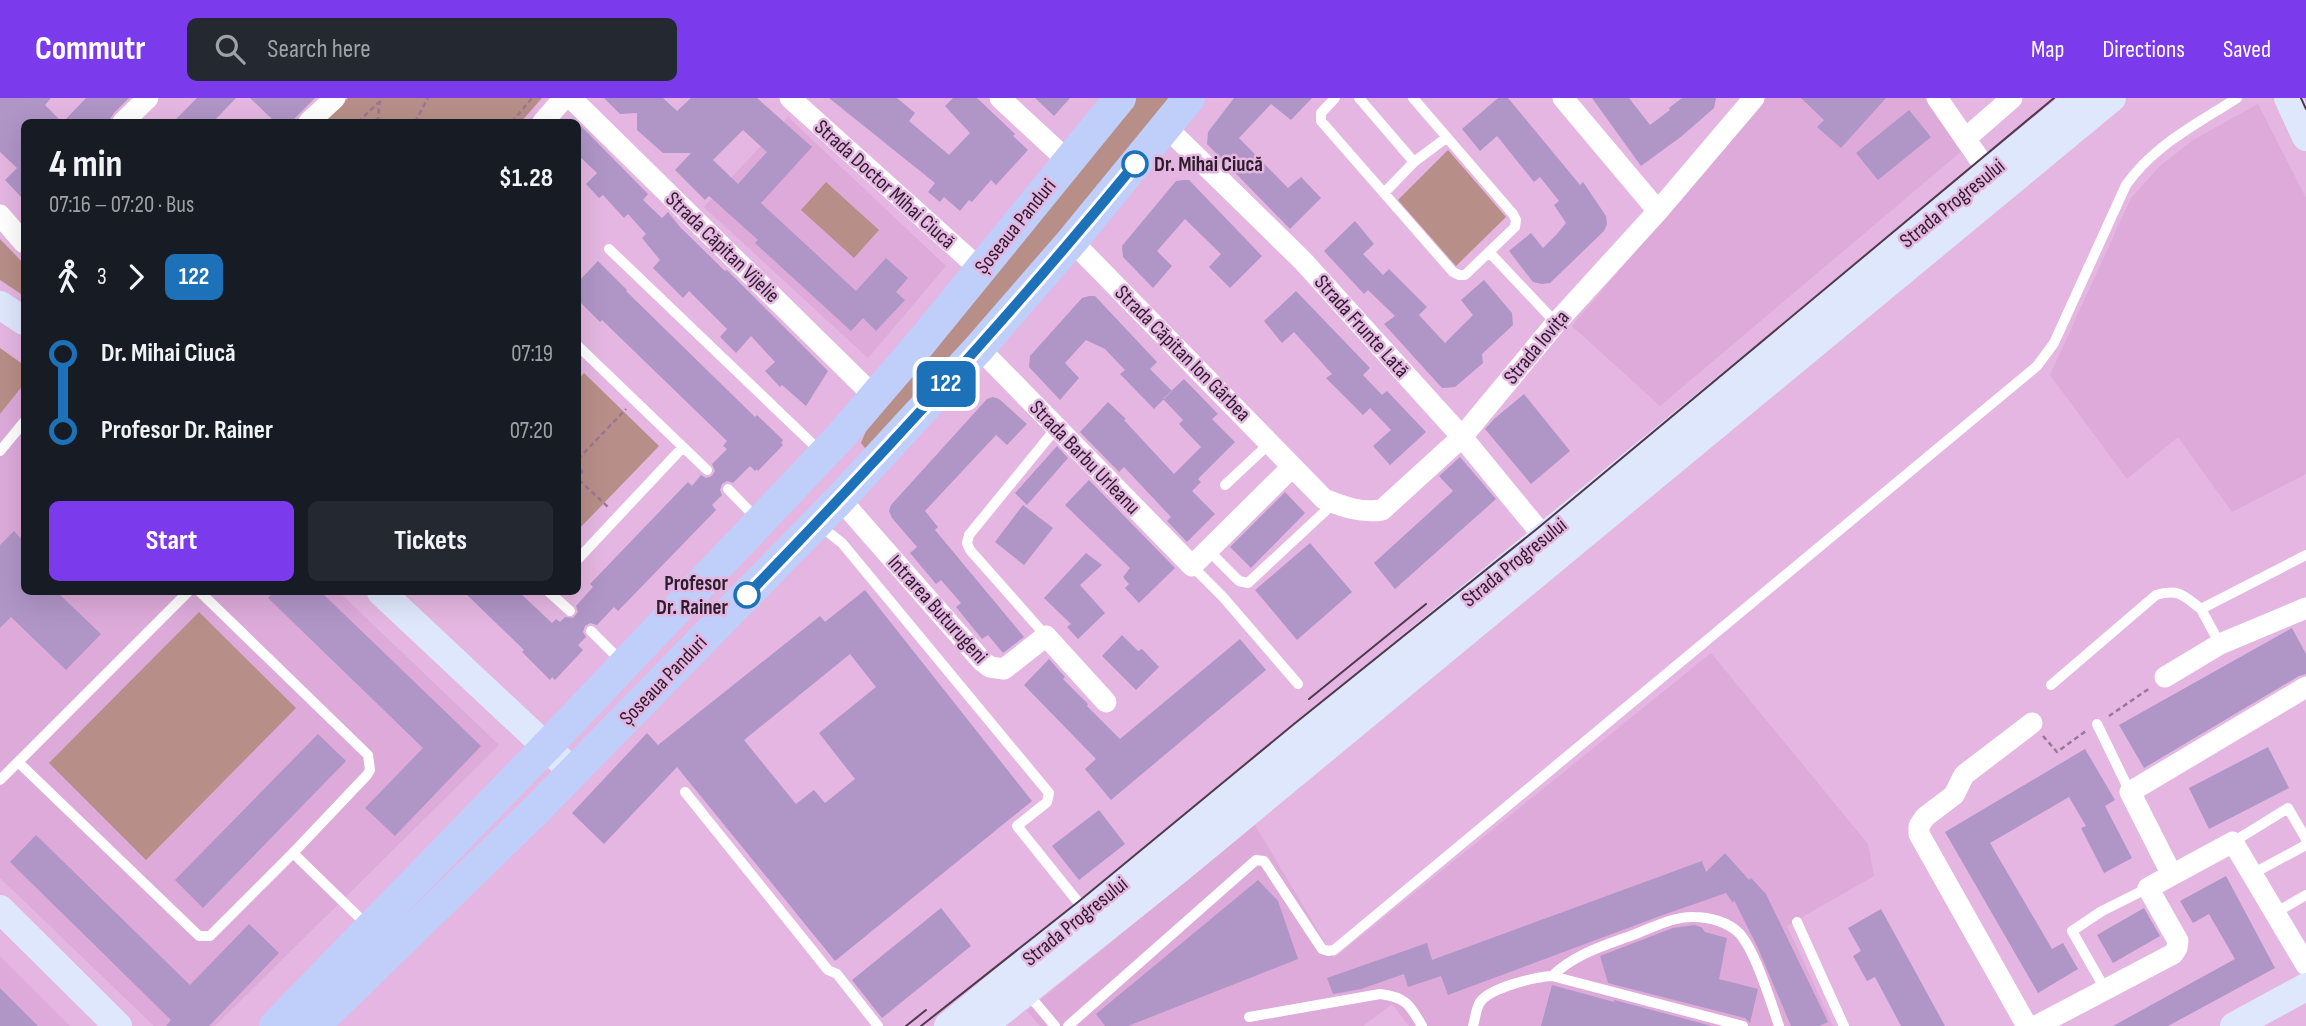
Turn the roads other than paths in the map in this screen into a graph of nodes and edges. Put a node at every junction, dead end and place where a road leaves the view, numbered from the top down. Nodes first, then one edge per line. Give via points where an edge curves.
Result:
1 (148, 98) edge
2 (335, 98) edge
3 (564, 98) edge
4 (571, 98) edge
5 (790, 98) edge
6 (1000, 98) edge
7 (1120, 98) edge
8 (1189, 98) edge
9 (1335, 98) edge
10 (1359, 98) edge
11 (1413, 98) edge
12 (1563, 98) edge
13 (1937, 98) edge
14 (2012, 98) edge
15 (2079, 98) edge
16 (2112, 98) edge
17 (2238, 98) edge
18 (2288, 98) edge
19 (1750, 100) edge
20 (126, 119) edge
21 (312, 119) edge
22 (546, 119) edge
23 (1166, 127) junction
24 (2306, 137) edge
25 (1447, 138) junction
26 (1965, 139) junction
27 (1068, 160) junction
28 (1414, 162) junction
29 (1995, 181) junction
30 (1384, 193) junction
31 (1658, 211) junction
32 (1072, 241) junction
33 (609, 249) dead end
34 (1490, 253) junction
35 (980, 269) junction
36 (0, 305) edge
37 (21, 319) edge
38 (1556, 323) junction
39 (979, 348) junction
40 (581, 349) edge
41 (587, 355) junction
42 (581, 362) edge
43 (875, 397) junction
44 (21, 426) edge
45 (1057, 427) junction
46 (1462, 437) junction
47 (1270, 443) junction
48 (832, 446) junction
49 (683, 447) junction
50 (0, 451) edge
51 (870, 467) junction
52 (1292, 467) junction
53 (707, 470) dead end
54 (1225, 485) dead end
55 (728, 489) dead end
56 (840, 499) junction
57 (1334, 503) junction
58 (760, 522) junction
59 (817, 523) junction
60 (1552, 546) junction
61 (1208, 550) junction
62 (2306, 555) edge
63 (581, 556) edge
64 (1192, 566) junction
65 (185, 595) edge
66 (203, 595) edge
67 (384, 595) edge
68 (552, 595) edge
69 (2201, 609) junction
70 (570, 611) dead end
71 (2303, 617) edge
72 (591, 631) dead end
73 (1046, 636) junction
74 (2220, 644) junction
75 (624, 664) junction
76 (2165, 677) road end
77 (1298, 684) dead end
78 (2051, 684) dead end
79 (2306, 687) edge
80 (1106, 702) dead end
81 (2032, 723) road end
82 (2097, 724) road end
83 (547, 746) junction
84 (18, 762) junction
85 (573, 772) junction
86 (0, 780) edge
87 (685, 792) dead end
88 (2130, 792) junction
89 (2306, 839) edge
90 (2233, 842) junction
91 (2306, 845) edge
92 (293, 853) junction
93 (2252, 874) junction
94 (2172, 875) junction
95 (2148, 888) junction
96 (2306, 895) edge
97 (0, 909) edge
98 (1086, 912) junction
99 (2275, 913) junction
100 (1797, 922) dead end
101 (371, 929) junction
102 (2306, 965) edge
103 (1552, 976) junction
104 (1019, 982) junction
105 (2306, 987) edge
106 (2105, 989) junction
107 (1249, 1017) dead end
108 (118, 1026) edge
109 (275, 1026) edge
110 (314, 1026) edge
111 (878, 1026) edge
112 (948, 1026) edge
113 (983, 1026) edge
114 (1055, 1026) edge
115 (1068, 1026) edge
116 (1422, 1026) edge
117 (1473, 1026) edge
118 (1743, 1026) edge
119 (1779, 1026) edge
120 (1844, 1026) edge
121 (2027, 1026) edge
122 (2036, 1026) edge
123 (2234, 1026) edge

1 - 20 street
2 - 21 street
3 - 22 street
4 - 43 street, Strada Căpitan Vijelie
5 - 35 street, Strada Doctor Mihai Ciucă
6 - 27 street
7 - 27 main road, Șoseaua Panduri
8 - 23 main road, Șoseaua Panduri
9 - 30 lane via 1321,113 1321,121
10 - 28 lane
11 - 25 lane
12 - 31 street
13 - 26 street
14 - 26 street
15 - 29 main road, Strada Progresului
16 - 29 main road, Strada Progresului
17 - 115 lane via 2153,152 2137,168 2054,343 2037,366 1334,950 1322,949 1264,861 1256,860
18 - 24 main road
19 - 31 street, Strada Iovița
23 - 32 main road, Șoseaua Panduri
23 - 46 street, Strada Frunte Lată via 1303,261
25 - 28 lane
25 - 34 lane via 1516,220 1515,227
26 - 29 street
27 - 35 main road, Șoseaua Panduri
28 - 30 lane
29 - 60 main road, Strada Progresului
30 - 34 lane via 1459,275
31 - 38 street, Strada Iovița
32 - 39 main road, Șoseaua Panduri
32 - 47 street, Strada Căpitan Ion Gârbea
33 - 48 lane
34 - 38 lane
35 - 43 main road, Șoseaua Panduri
36 - 37 main road
38 - 46 street, Strada Iovița
39 - 45 street, Strada Barbu Urleanu
39 - 51 main road, Șoseaua Panduri
40 - 41 lane
41 - 42 lane
41 - 49 lane
43 - 48 main road, Șoseaua Panduri
44 - 50 lane
45 - 64 street, Strada Barbu Urleanu
45 - 73 lane via 967,542
46 - 57 street, Strada Iovița via 1382,510 1366,513
46 - 60 street, Strada Frunte Lată
47 - 52 street, Strada Căpitan Ion Gârbea
47 - 54 lane
48 - 51 main road
48 - 58 main road, Șoseaua Panduri
49 - 53 lane
49 - 63 lane
51 - 56 main road, Șoseaua Panduri
52 - 57 street, Strada Iovița
52 - 61 street
55 - 58 lane
56 - 59 main road, Șoseaua Panduri
56 - 73 street, Intrarea Buturugeni via 990,667 999,670 1013,664
57 - 61 lane via 1248,583 1239,581
58 - 75 main road, Șoseaua Panduri
59 - 85 main road, Șoseaua Panduri
59 - 98 lane via 842,543 1049,793 1047,802 1017,827
60 - 98 main road, Strada Progresului
60 - 104 main road, Strada Progresului via 1178,870
61 - 64 street
62 - 69 lane
64 - 77 lane
65 - 84 lane
66 - 92 lane via 368,755 367,775
67 - 83 main road
68 - 70 lane
69 - 74 lane
69 - 78 lane via 2178,592 2156,595
71 - 74 street
72 - 75 lane
73 - 80 street
74 - 76 street
75 - 83 main road, Șoseaua Panduri
79 - 88 street
81 - 121 street via 1964,775 1954,795 1919,826 1919,834
82 - 88 lane
83 - 85 main road
83 - 101 main road, Șoseaua Panduri
84 - 86 lane
84 - 92 lane via 199,936 210,936
85 - 110 main road, Șoseaua Panduri
87 - 111 lane
88 - 94 street
89 - 90 lane via 2288,808
90 - 93 street
90 - 94 street
91 - 93 lane
92 - 101 lane
93 - 99 street
94 - 95 street
95 - 106 street via 2178,940 2177,948
95 - 106 lane via 2072,931
96 - 99 lane
97 - 108 main road
98 - 104 main road, Strada Progresului
99 - 102 street
100 - 120 lane
101 - 109 main road, Șoseaua Panduri
103 - 117 lane via 1487,994
103 - 118 lane
103 - 119 lane via 1566,962 1591,950 1677,919 1712,919 1738,933 1748,947
104 - 112 main road, Strada Progresului
104 - 113 main road, Strada Progresului
104 - 114 lane
105 - 123 main road
106 - 122 street
107 - 116 lane via 1381,994 1398,996

